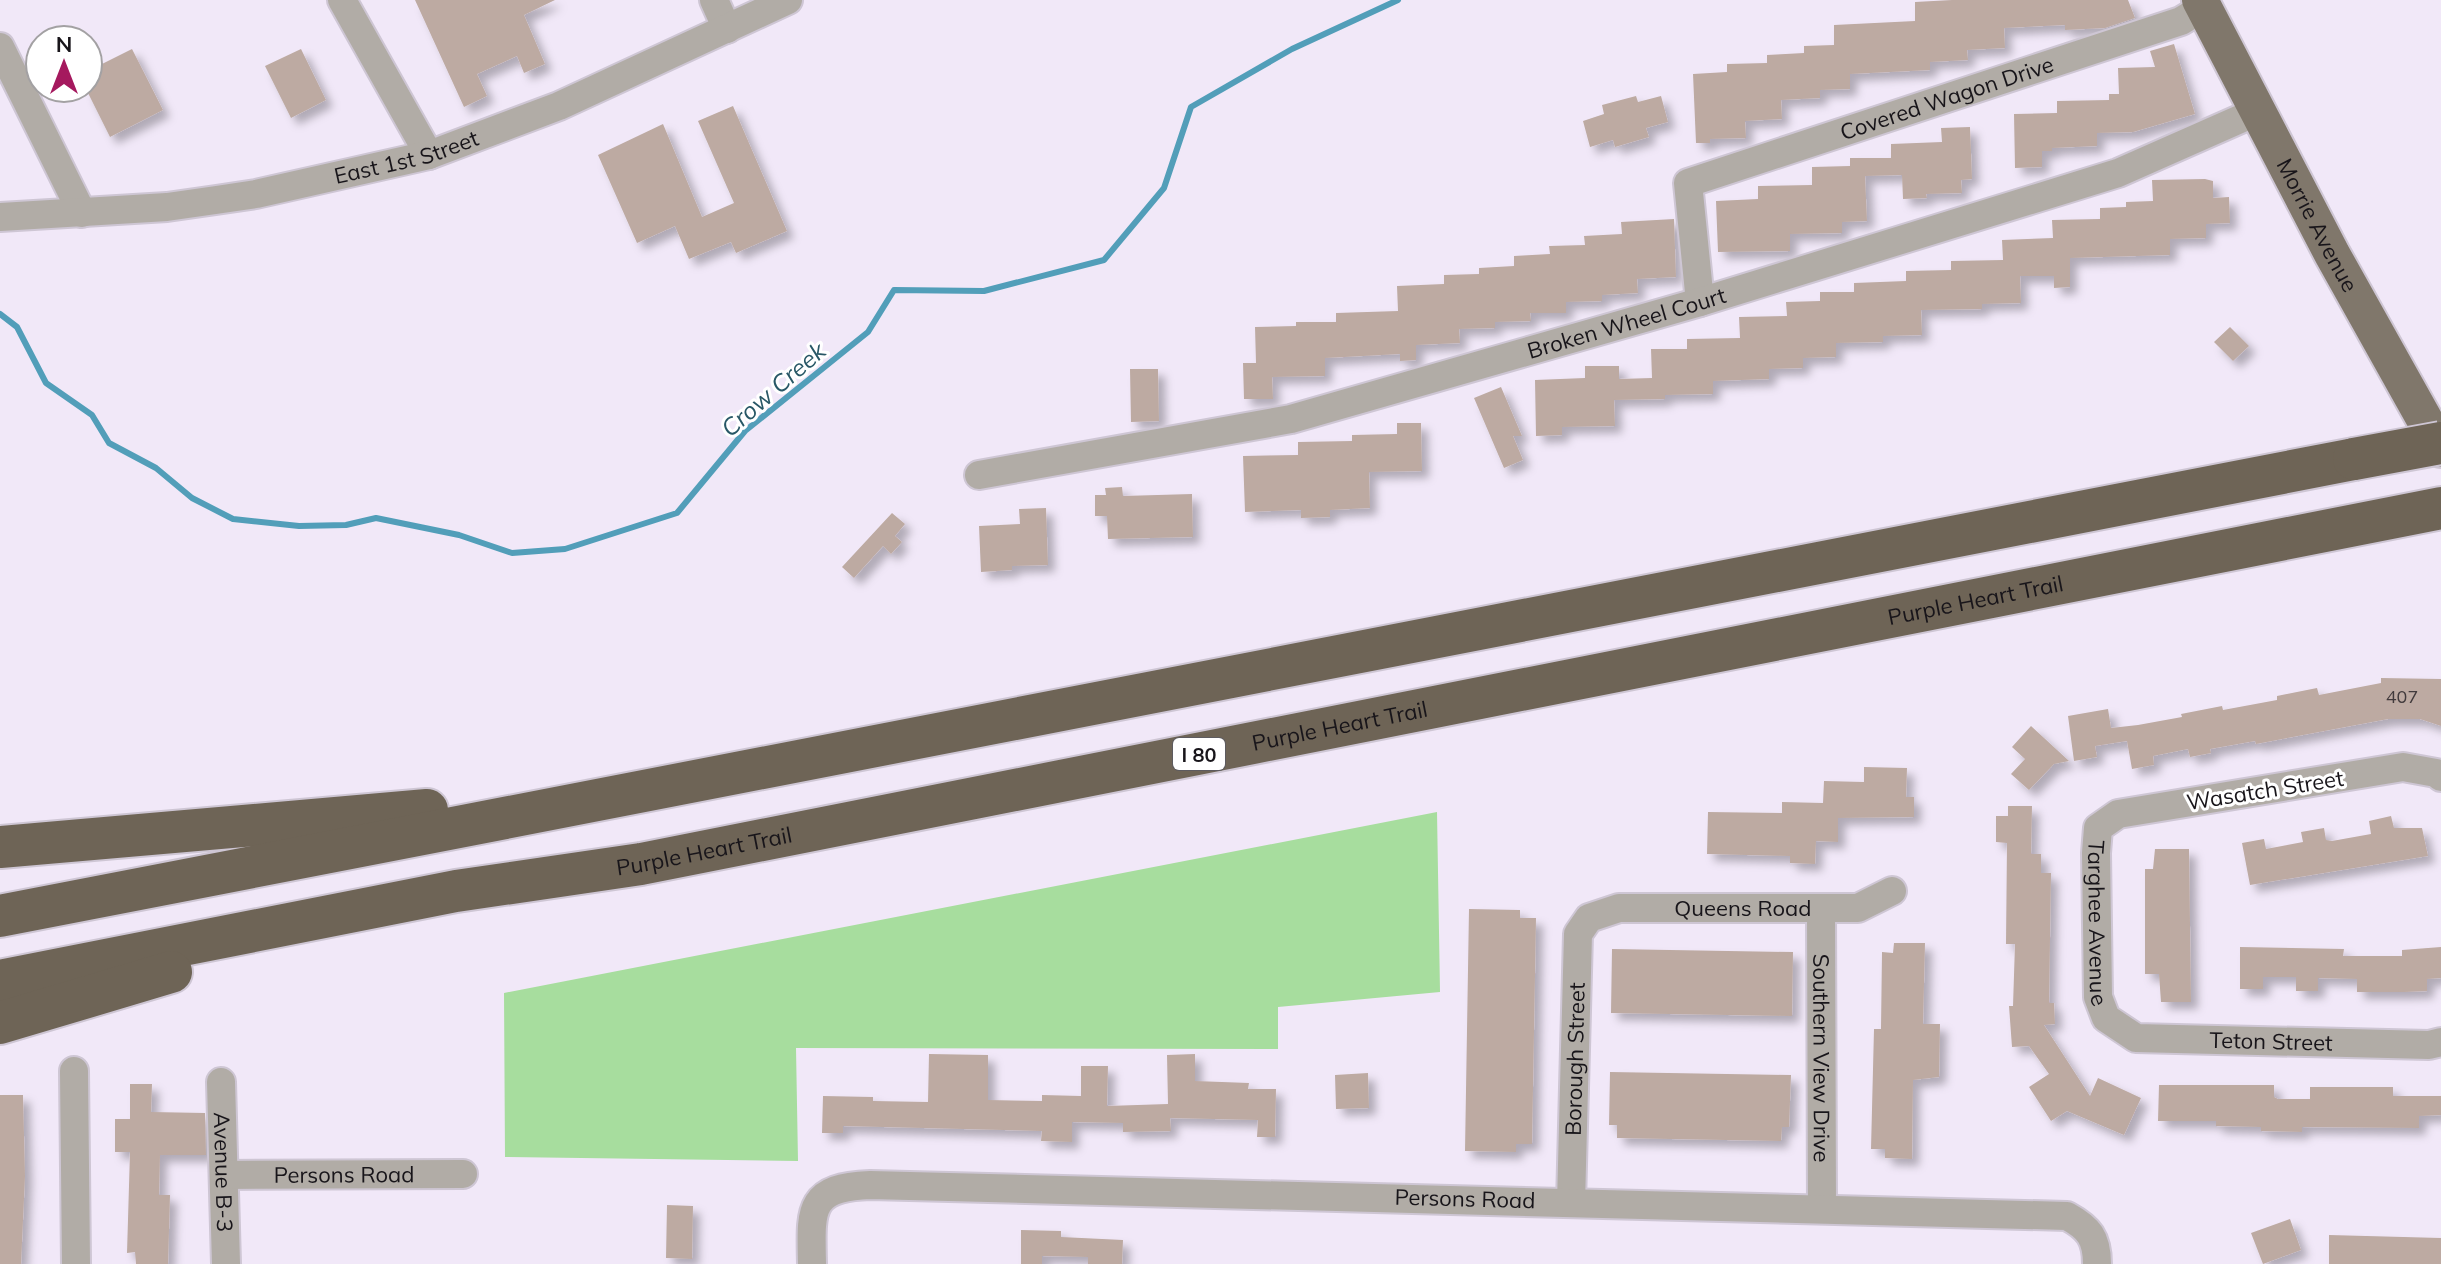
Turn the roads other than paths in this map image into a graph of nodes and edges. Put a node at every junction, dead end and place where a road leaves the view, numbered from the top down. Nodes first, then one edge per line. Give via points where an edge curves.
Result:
1 (342, 0) edge
2 (714, 0) edge
3 (788, 0) edge
4 (2202, 4) edge
5 (727, 29) junction
6 (0, 47) edge
7 (2256, 112) junction
8 (429, 155) junction
9 (82, 213) junction
10 (0, 217) edge
11 (1700, 302) junction
12 (2441, 443) edge
13 (2441, 449) edge
14 (979, 475) dead end
15 (2441, 508) edge
16 (770, 764) junction
17 (2438, 775) edge
18 (2098, 828) joint
19 (0, 847) edge
20 (456, 891) junction
21 (1892, 891) dead end
22 (1821, 910) junction
23 (0, 916) edge
24 (1589, 918) joint
25 (0, 981) edge
26 (2106, 1018) joint
27 (0, 1023) edge
28 (2441, 1042) edge
29 (74, 1071) dead end
30 (221, 1082) dead end
31 (463, 1174) dead end
32 (224, 1175) junction
33 (1571, 1203) junction
34 (1822, 1208) junction
35 (2097, 1256) edge
36 (76, 1264) edge
37 (226, 1264) edge
38 (812, 1264) edge

1 - 8 street
2 - 5 street
3 - 5 street, East 1st Street
4 - 7 main road, Morrie Avenue
4 - 11 street, Covered Wagon Drive via 2181,21 1688,183
5 - 8 street, East 1st Street via 559,106
6 - 9 street
7 - 11 street, Broken Wheel Court via 2118,173
7 - 13 main road, Morrie Avenue
8 - 9 street, East 1st Street via 256,194
9 - 10 street, East 1st Street
11 - 14 street, Broken Wheel Court via 1291,419
12 - 16 highway, bridge
15 - 20 highway, Purple Heart Trail / I 80 via 656,861
16 - 19 highway via 468,807
16 - 23 highway
17 - 18 street, Wasatch Street via 2403,767 2351,775 2118,814
18 - 26 street, Targhee Avenue via 2098,997
20 - 25 highway, Purple Heart Trail / I 80
20 - 27 highway
21 - 22 street, Queens Road via 1858,908
22 - 24 street, Queens Road via 1619,908
22 - 34 street, Southern View Drive
24 - 33 street, Borough Street via 1578,934
26 - 28 street, Teton Street via 2136,1038
29 - 36 street
30 - 32 street, Avenue B-3
31 - 32 street, Persons Road
32 - 37 street, Avenue B-3
33 - 34 street, Persons Road
33 - 38 street, Persons Road via 870,1185 834,1190 820,1198 813,1213
34 - 35 street, Persons Road via 2067,1216 2085,1226

